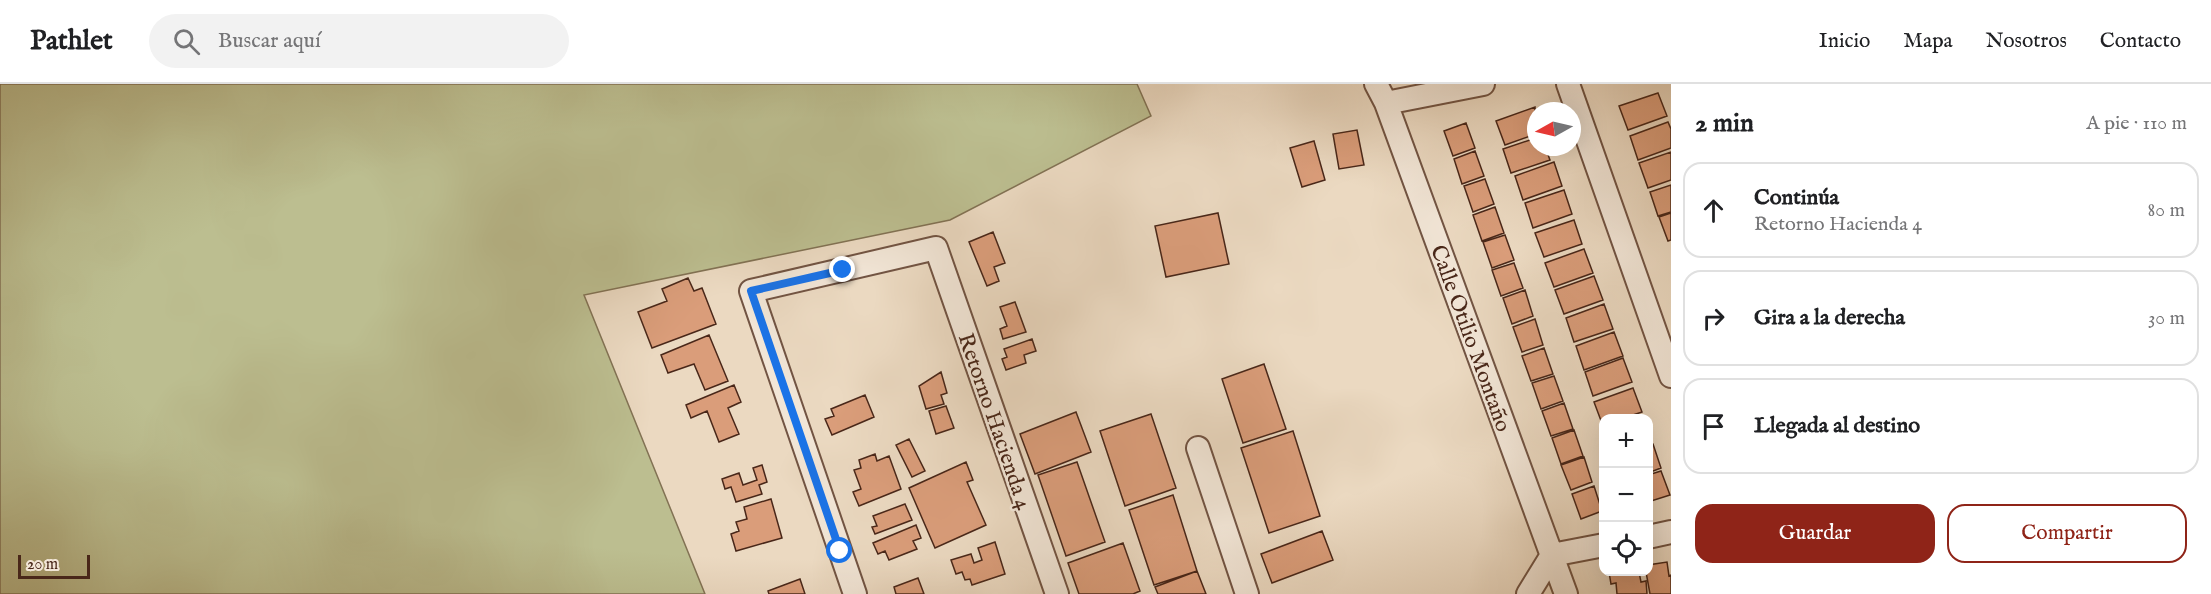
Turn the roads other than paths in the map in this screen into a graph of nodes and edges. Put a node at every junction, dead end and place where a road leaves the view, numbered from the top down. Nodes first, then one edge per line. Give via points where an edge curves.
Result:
1 (1483, 84) edge
2 (1568, 84) edge
3 (1381, 94) edge
4 (1671, 376) edge
5 (1198, 448) dead end
6 (1671, 532) edge
7 (1653, 536) edge
8 (1599, 546) edge
9 (1552, 555) junction
10 (855, 594) edge
11 (1057, 594) edge
12 (1247, 594) edge
13 (1528, 594) edge
14 (1566, 594) edge

1 - 3 street
2 - 4 street
3 - 9 street, Calle Otilio Montaño
5 - 12 street
6 - 7 street
8 - 9 street
9 - 13 street
9 - 14 street, Calle Otilio Montaño
10 - 11 street, Retorno Hacienda 4 via 751,291 936,248

